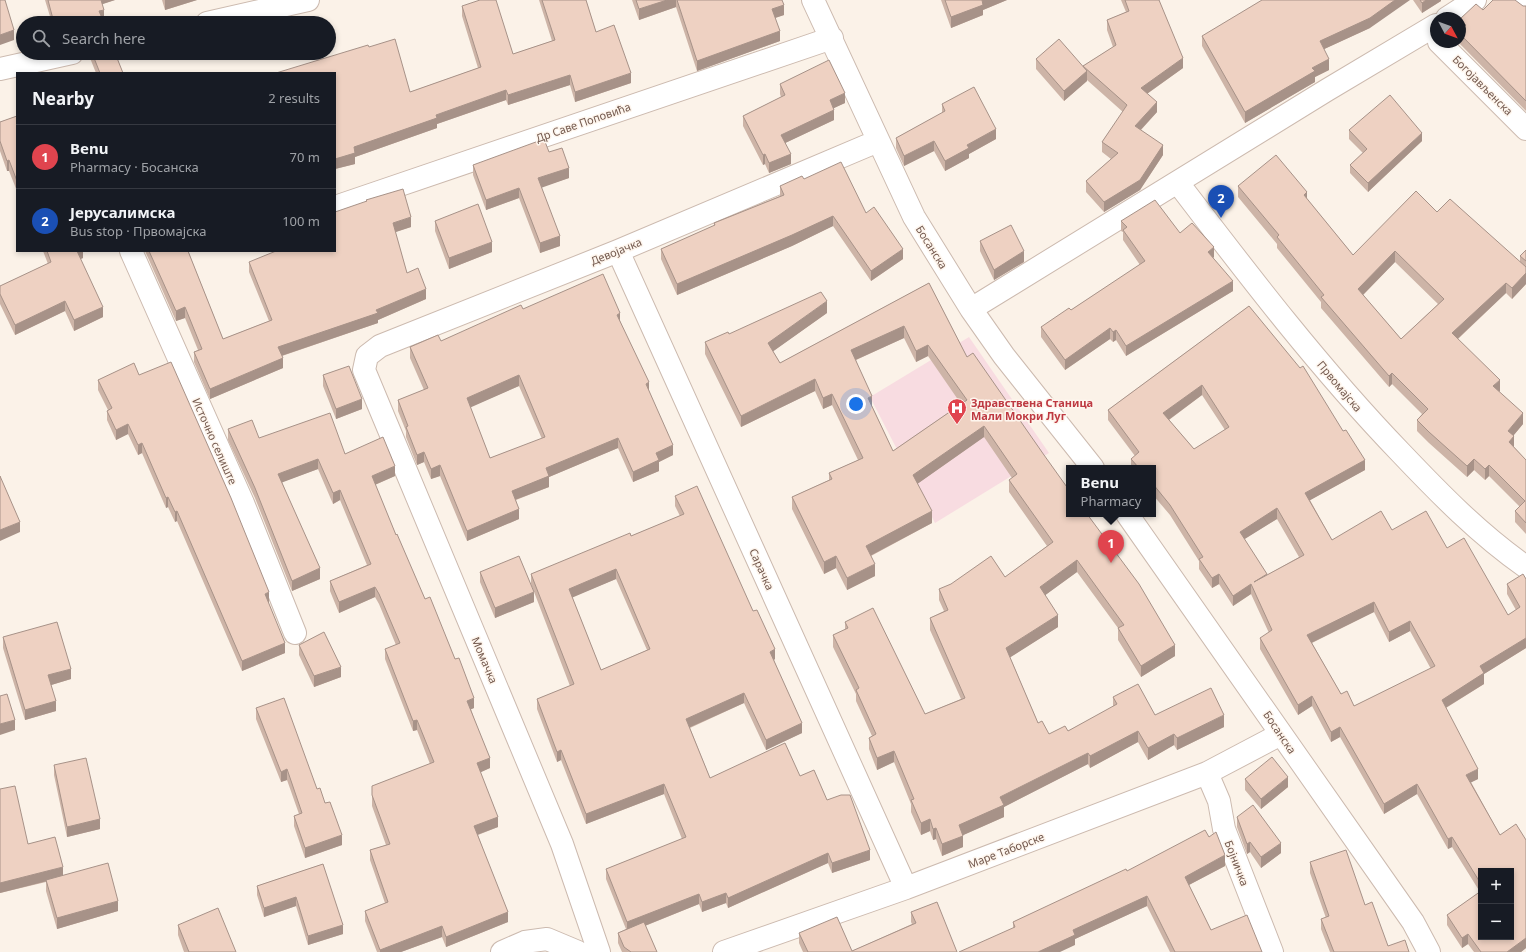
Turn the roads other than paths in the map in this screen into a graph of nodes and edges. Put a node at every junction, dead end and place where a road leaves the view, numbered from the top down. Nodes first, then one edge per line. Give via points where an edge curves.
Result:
1 (308, 0) edge
2 (813, 0) edge
3 (1475, 0) edge
4 (1522, 0) edge
5 (1526, 4) edge
6 (1456, 12) edge
7 (238, 16) edge
8 (1430, 37) edge
9 (832, 38) junction
10 (1449, 48) edge
11 (61, 61) edge
12 (0, 69) edge
13 (1526, 128) edge
14 (878, 140) junction
15 (1178, 183) junction
16 (336, 207) edge
17 (618, 251) junction
18 (131, 252) edge
19 (971, 309) junction
20 (364, 370) joint
21 (1091, 465) edge
22 (1129, 517) edge
23 (1526, 567) edge
24 (295, 633) dead end
25 (1282, 734) junction
26 (1207, 773) junction
27 (906, 888) junction
28 (502, 952) edge
29 (578, 952) edge
30 (599, 952) edge
31 (724, 952) edge
32 (1272, 952) edge
33 (1429, 952) edge

1 - 7 street
2 - 9 street, Босанска
3 - 6 street
4 - 5 street
8 - 15 street via 1327,90
9 - 14 street, Босанска
9 - 16 street, Др Саве Поповића
10 - 13 street, Богојављенска
11 - 12 street
14 - 17 street, Девојачка
14 - 19 street, Босанска via 914,217
15 - 19 street
15 - 23 street, Првомајска via 1303,343 1357,407 1468,521
17 - 20 street, Девојачка via 380,346 367,356
17 - 27 street, Сарачка
18 - 24 street, Источно селиште via 243,503
19 - 21 street, Босанска via 1004,356
20 - 30 street, Момачка via 562,844
22 - 25 street, Босанска
25 - 26 street, Маре Таборске
25 - 33 street, Босанска via 1413,922
26 - 27 street, Маре Таборске
26 - 32 street, Бојничка via 1219,801 1224,829
27 - 31 street, Маре Таборске
28 - 29 street via 525,942 547,939

